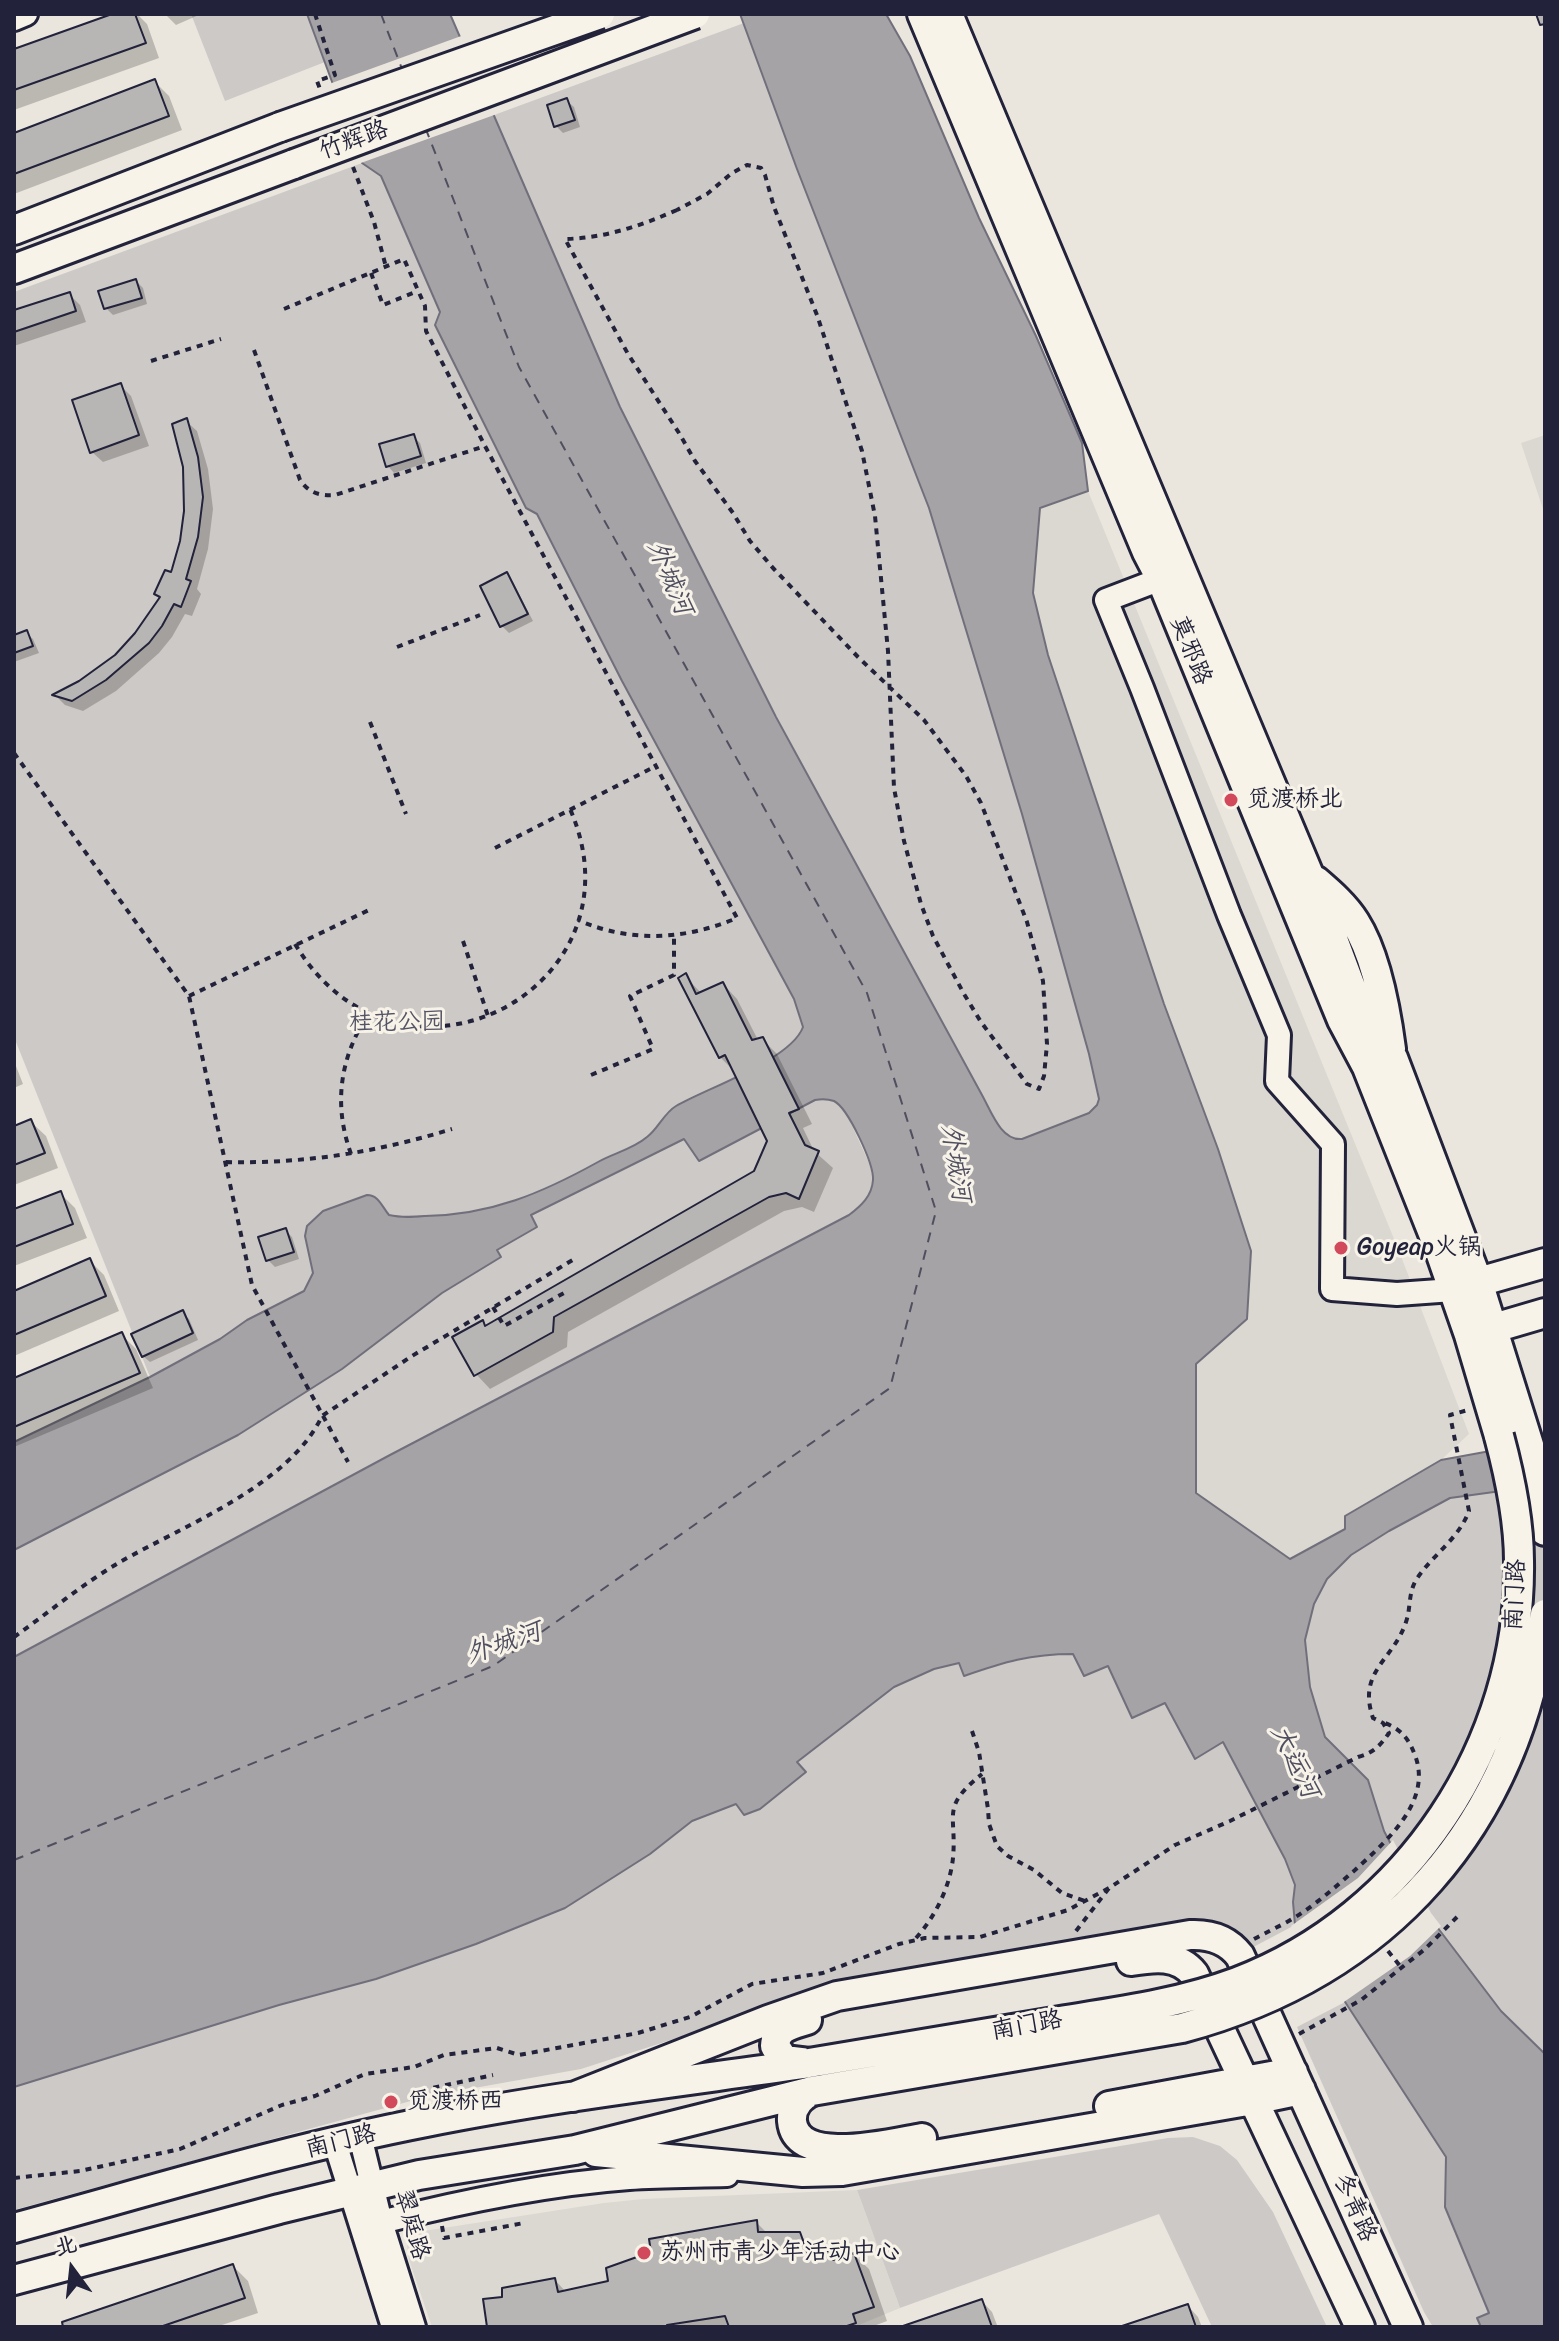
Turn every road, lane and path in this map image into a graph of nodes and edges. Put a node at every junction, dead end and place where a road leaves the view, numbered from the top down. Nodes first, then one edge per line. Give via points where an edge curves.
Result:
1 (26, 14) edge
2 (315, 14) edge
3 (600, 14) edge
4 (695, 14) edge
5 (922, 14) edge
6 (948, 14) edge
7 (14, 19) edge
8 (323, 95) dead end
9 (352, 166) dead end
10 (14, 230) edge
11 (386, 267) junction
12 (14, 269) edge
13 (371, 273) junction
14 (418, 291) junction
15 (284, 309) dead end
16 (221, 339) dead end
17 (254, 350) dead end
18 (151, 361) dead end
19 (485, 446) junction
20 (1161, 579) junction
21 (480, 615) dead end
22 (397, 647) dead end
23 (889, 686) junction
24 (370, 722) dead end
25 (14, 753) edge
26 (656, 766) junction
27 (570, 809) junction
28 (406, 814) dead end
29 (495, 848) dead end
30 (369, 910) dead end
31 (578, 920) junction
32 (674, 936) junction
33 (463, 941) dead end
34 (295, 944) junction
35 (189, 996) junction
36 (368, 1014) junction
37 (488, 1016) junction
38 (591, 1075) dead end
39 (452, 1129) dead end
40 (351, 1154) junction
41 (226, 1162) junction
42 (576, 1258) dead end
43 (1545, 1263) edge
44 (1466, 1286) junction
45 (564, 1293) dead end
46 (493, 1307) junction
47 (1545, 1313) edge
48 (1481, 1331) junction
49 (1489, 1404) junction
50 (322, 1416) junction
51 (1512, 1434) junction
52 (348, 1462) dead end
53 (1545, 1531) edge
54 (1545, 1614) edge
55 (14, 1637) edge
56 (1383, 1723) junction
57 (972, 1731) dead end
58 (982, 1774) junction
59 (1109, 1888) junction
60 (1085, 1901) junction
61 (1457, 1917) dead end
62 (915, 1940) junction
63 (1234, 1948) junction
64 (1051, 1959) junction
65 (1280, 2045) junction
66 (493, 2075) dead end
67 (810, 2077) junction
68 (1297, 2081) junction
69 (418, 2091) dead end
70 (1249, 2091) junction
71 (573, 2097) junction
72 (347, 2140) junction
73 (575, 2150) junction
74 (803, 2172) junction
75 (14, 2178) edge
76 (361, 2189) junction
77 (381, 2222) junction
78 (524, 2223) dead end
79 (14, 2228) edge
80 (444, 2238) dead end
81 (14, 2280) edge
82 (393, 2327) edge
83 (414, 2327) edge
84 (1360, 2327) edge
85 (1408, 2327) edge

1 - 7 street
2 - 8 path via 335,75 317,81
3 - 10 main road, 竹辉路, bridge via 280,127
4 - 12 main road, 竹辉路, bridge
5 - 20 main road, 莫邪路
6 - 44 main road, 莫邪路 via 1309,875 1334,896 1364,942 1387,1015 1393,1058
9 - 11 path
11 - 13 path
11 - 14 path via 404,259
13 - 14 path via 383,305
13 - 15 path
14 - 19 path via 426,331
16 - 18 path
17 - 19 path via 300,480 318,494 335,495
19 - 26 path
20 - 44 main road, 莫邪路 via 1342,1020
20 - 44 street via 1106,600 1279,1035 1277,1081 1333,1144 1332,1289 1397,1294
21 - 22 path
23 - 23 path via 924,720 966,776 1005,862 1043,981 1047,1044 1039,1089 1027,1084 981,1022 933,936 899,818
23 - 23 path via 875,516 862,451 761,168 747,165 707,194 647,223 617,233 565,239 640,372 750,541
24 - 28 path
25 - 35 path
26 - 27 path
26 - 32 path via 737,918
27 - 29 path
27 - 31 path via 584,864
30 - 34 path
31 - 32 path via 619,933
31 - 37 path via 544,978
32 - 38 path via 674,975 630,996 653,1049
33 - 37 path
34 - 35 path
34 - 36 path via 326,985
35 - 41 path
36 - 37 path via 435,1027
36 - 40 path via 353,1039 341,1082
39 - 40 path
40 - 41 path
41 - 50 path via 252,1285
42 - 46 path
43 - 44 main road
44 - 48 main road, 南门路
45 - 46 path via 504,1326
46 - 50 path
47 - 48 main road
48 - 49 main road, 南门路
48 - 51 main road, 南门路
49 - 51 main road, 南门路
49 - 56 path via 1450,1415 1469,1511 1463,1526 1415,1582 1399,1639 1370,1680 1368,1703 1373,1718
50 - 52 path
50 - 55 path via 315,1432 284,1464 251,1489 117,1564
51 - 53 main road, 南门路 via 1540,1492
51 - 67 main road, 南门路, bridge via 1519,1561 1516,1624 1504,1686 1483,1745 1453,1802 1416,1853 1372,1898 1295,1954 1208,1992
54 - 67 main road, 南门路, bridge via 1527,1705 1506,1763 1477,1817 1409,1902 1324,1969 1270,1998 1182,2028
56 - 59 path via 1389,1733 1369,1754 1175,1845
56 - 63 path via 1403,1733 1419,1769 1415,1796 1398,1828 1341,1883 1287,1922
57 - 58 path
58 - 60 path via 997,1846 1062,1893
58 - 62 path via 960,1793 951,1815 949,1881 929,1924
59 - 60 path
59 - 64 path
60 - 62 path via 980,1937
61 - 65 path via 1361,2000
62 - 75 path via 823,1973 752,1984 690,2017 638,2033 519,2055 497,2048 444,2055 414,2067 365,2074 180,2149 91,2169
63 - 64 main road via 1212,1937 1190,1935
63 - 65 main road, 冬青路
64 - 71 main road via 837,1996
65 - 68 main road, 冬青路
66 - 69 path
67 - 70 main road via 794,2108 795,2132 808,2144 838,2149
67 - 70 main road, 冬青路 via 778,2054 775,2043 781,2030 809,2020 1156,1958 1180,1962 1194,1974
67 - 71 main road, 南门路
67 - 73 main road, 南门路
68 - 70 main road
68 - 85 main road, 冬青路
70 - 74 main road via 857,2168
70 - 84 main road, 冬青路
71 - 72 main road, 南门路
72 - 76 street, 翠庭路
72 - 79 main road, 南门路
73 - 74 main road
73 - 76 main road, 南门路
74 - 77 street via 587,2183
76 - 77 street, 翠庭路
76 - 81 main road, 南门路
76 - 82 street, 翠庭路
77 - 83 street, 翠庭路
78 - 80 path

